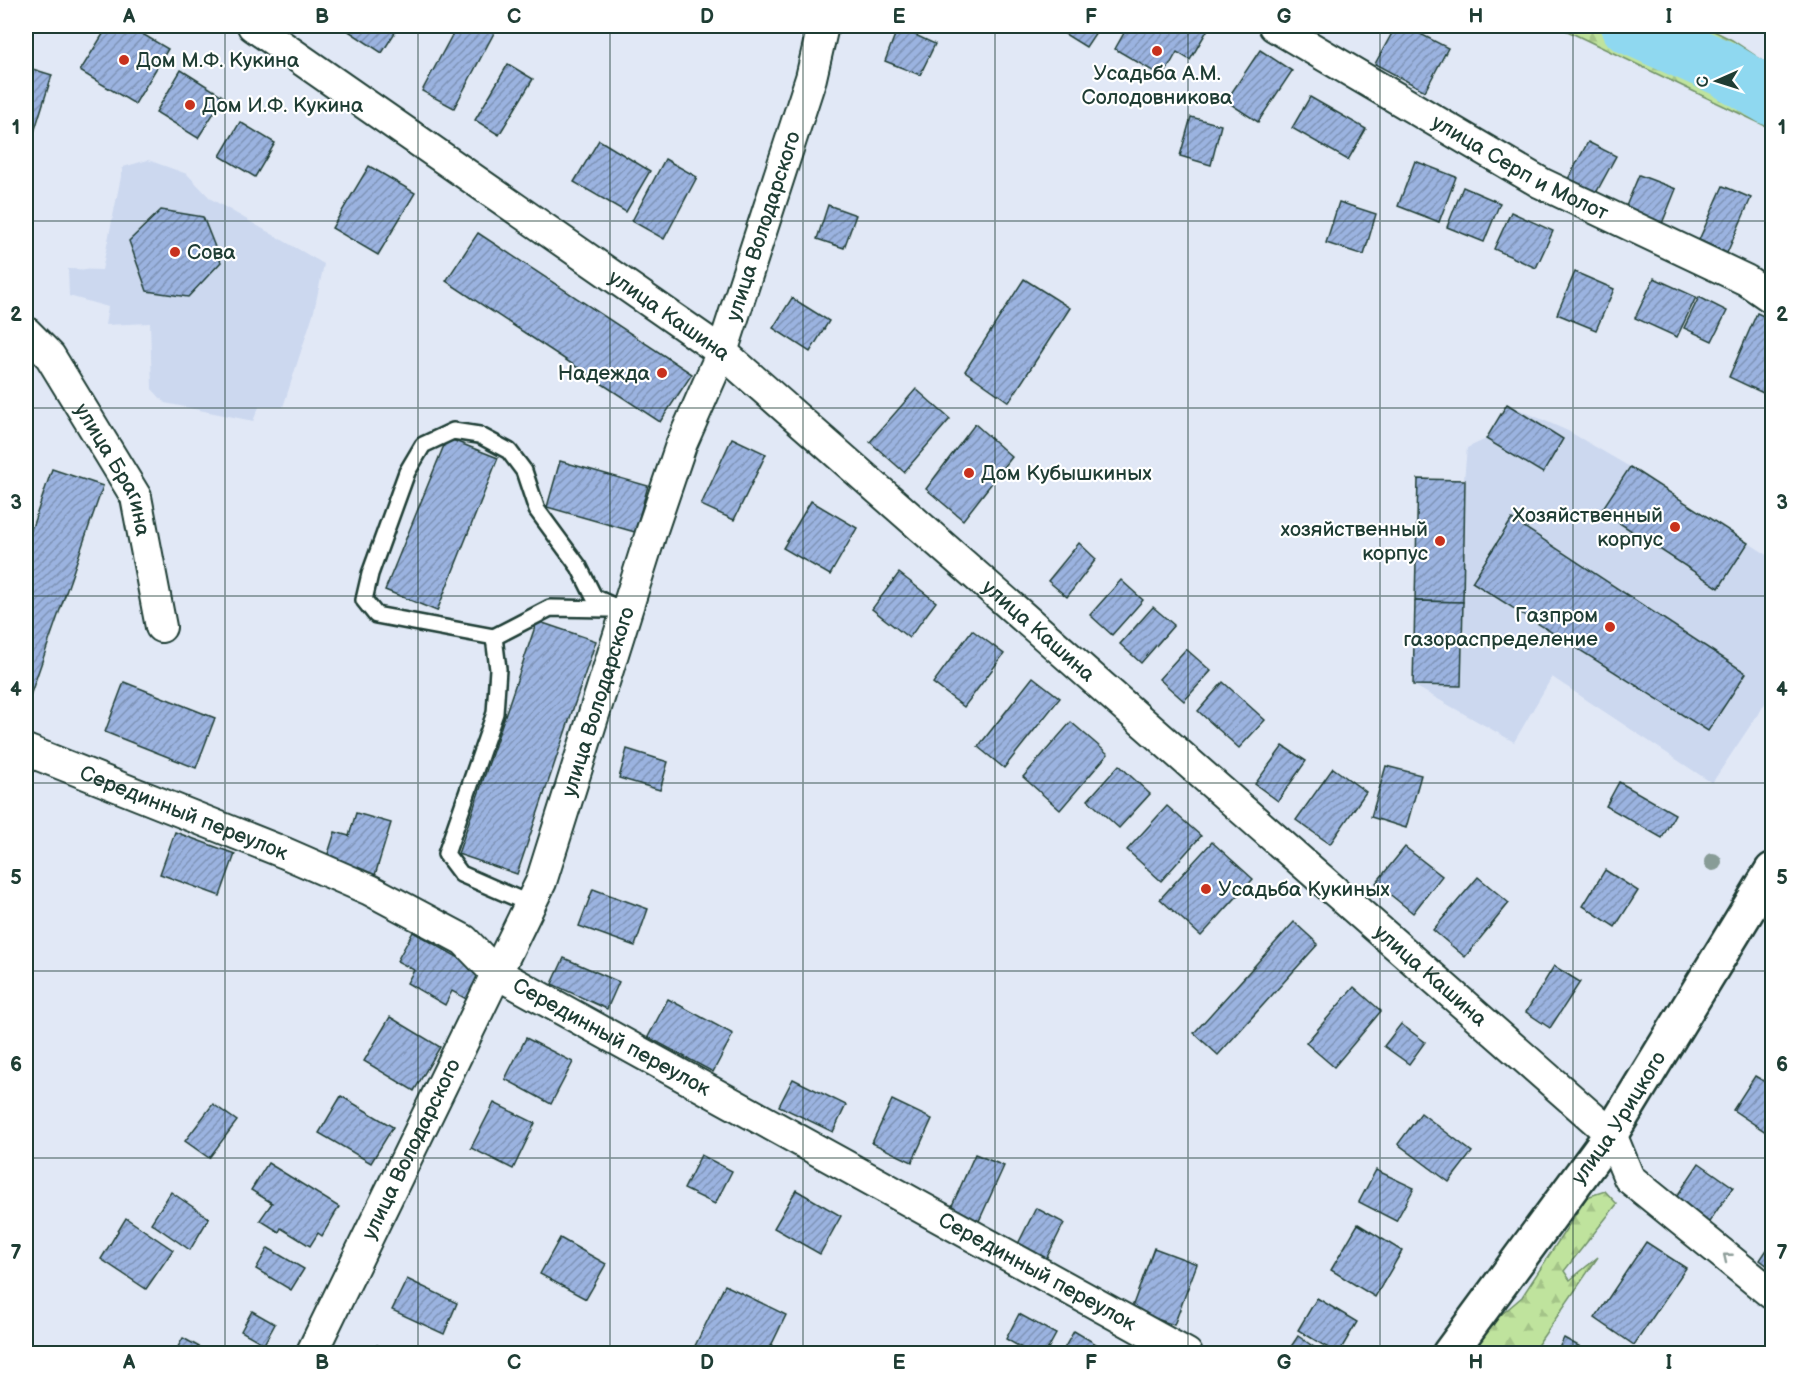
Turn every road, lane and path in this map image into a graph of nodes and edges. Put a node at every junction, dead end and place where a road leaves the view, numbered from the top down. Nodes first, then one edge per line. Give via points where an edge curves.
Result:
1 (253, 26) edge
2 (823, 26) edge
3 (1274, 26) edge
4 (1773, 298) edge
5 (26, 332) edge
6 (722, 352) junction
7 (626, 612) junction
8 (160, 627) dead end
9 (494, 637) junction
10 (26, 750) edge
11 (1773, 870) edge
12 (530, 904) junction
13 (496, 973) junction
14 (1611, 1134) junction
15 (1773, 1294) edge
16 (311, 1353) edge
17 (1187, 1353) edge
18 (1449, 1353) edge

1 - 6 street, улица Кашина
2 - 6 street, улица Володарского via 811,78
3 - 4 street, улица Серп и Молот via 1541,183 1746,280
5 - 8 street, улица Брагина via 50,356 136,497
6 - 7 street, улица Володарского via 681,445
6 - 14 street, улица Кашина
7 - 9 lane via 596,607 550,608
7 - 9 lane via 594,597 579,567 537,510 524,471 509,451 479,435 453,430 423,445 407,472 364,600 376,615
7 - 12 street, улица Володарского via 541,882
9 - 12 lane via 498,669 495,713 446,854 461,874
10 - 13 street, Серединный переулок via 370,890 464,940
11 - 14 street, улица Урицкого
12 - 13 street, улица Володарского
13 - 16 street, улица Володарского
13 - 17 street, Серединный переулок
15 -> 14 street, улица Кашина via 1629,1178
14 - 18 street, улица Урицкого

